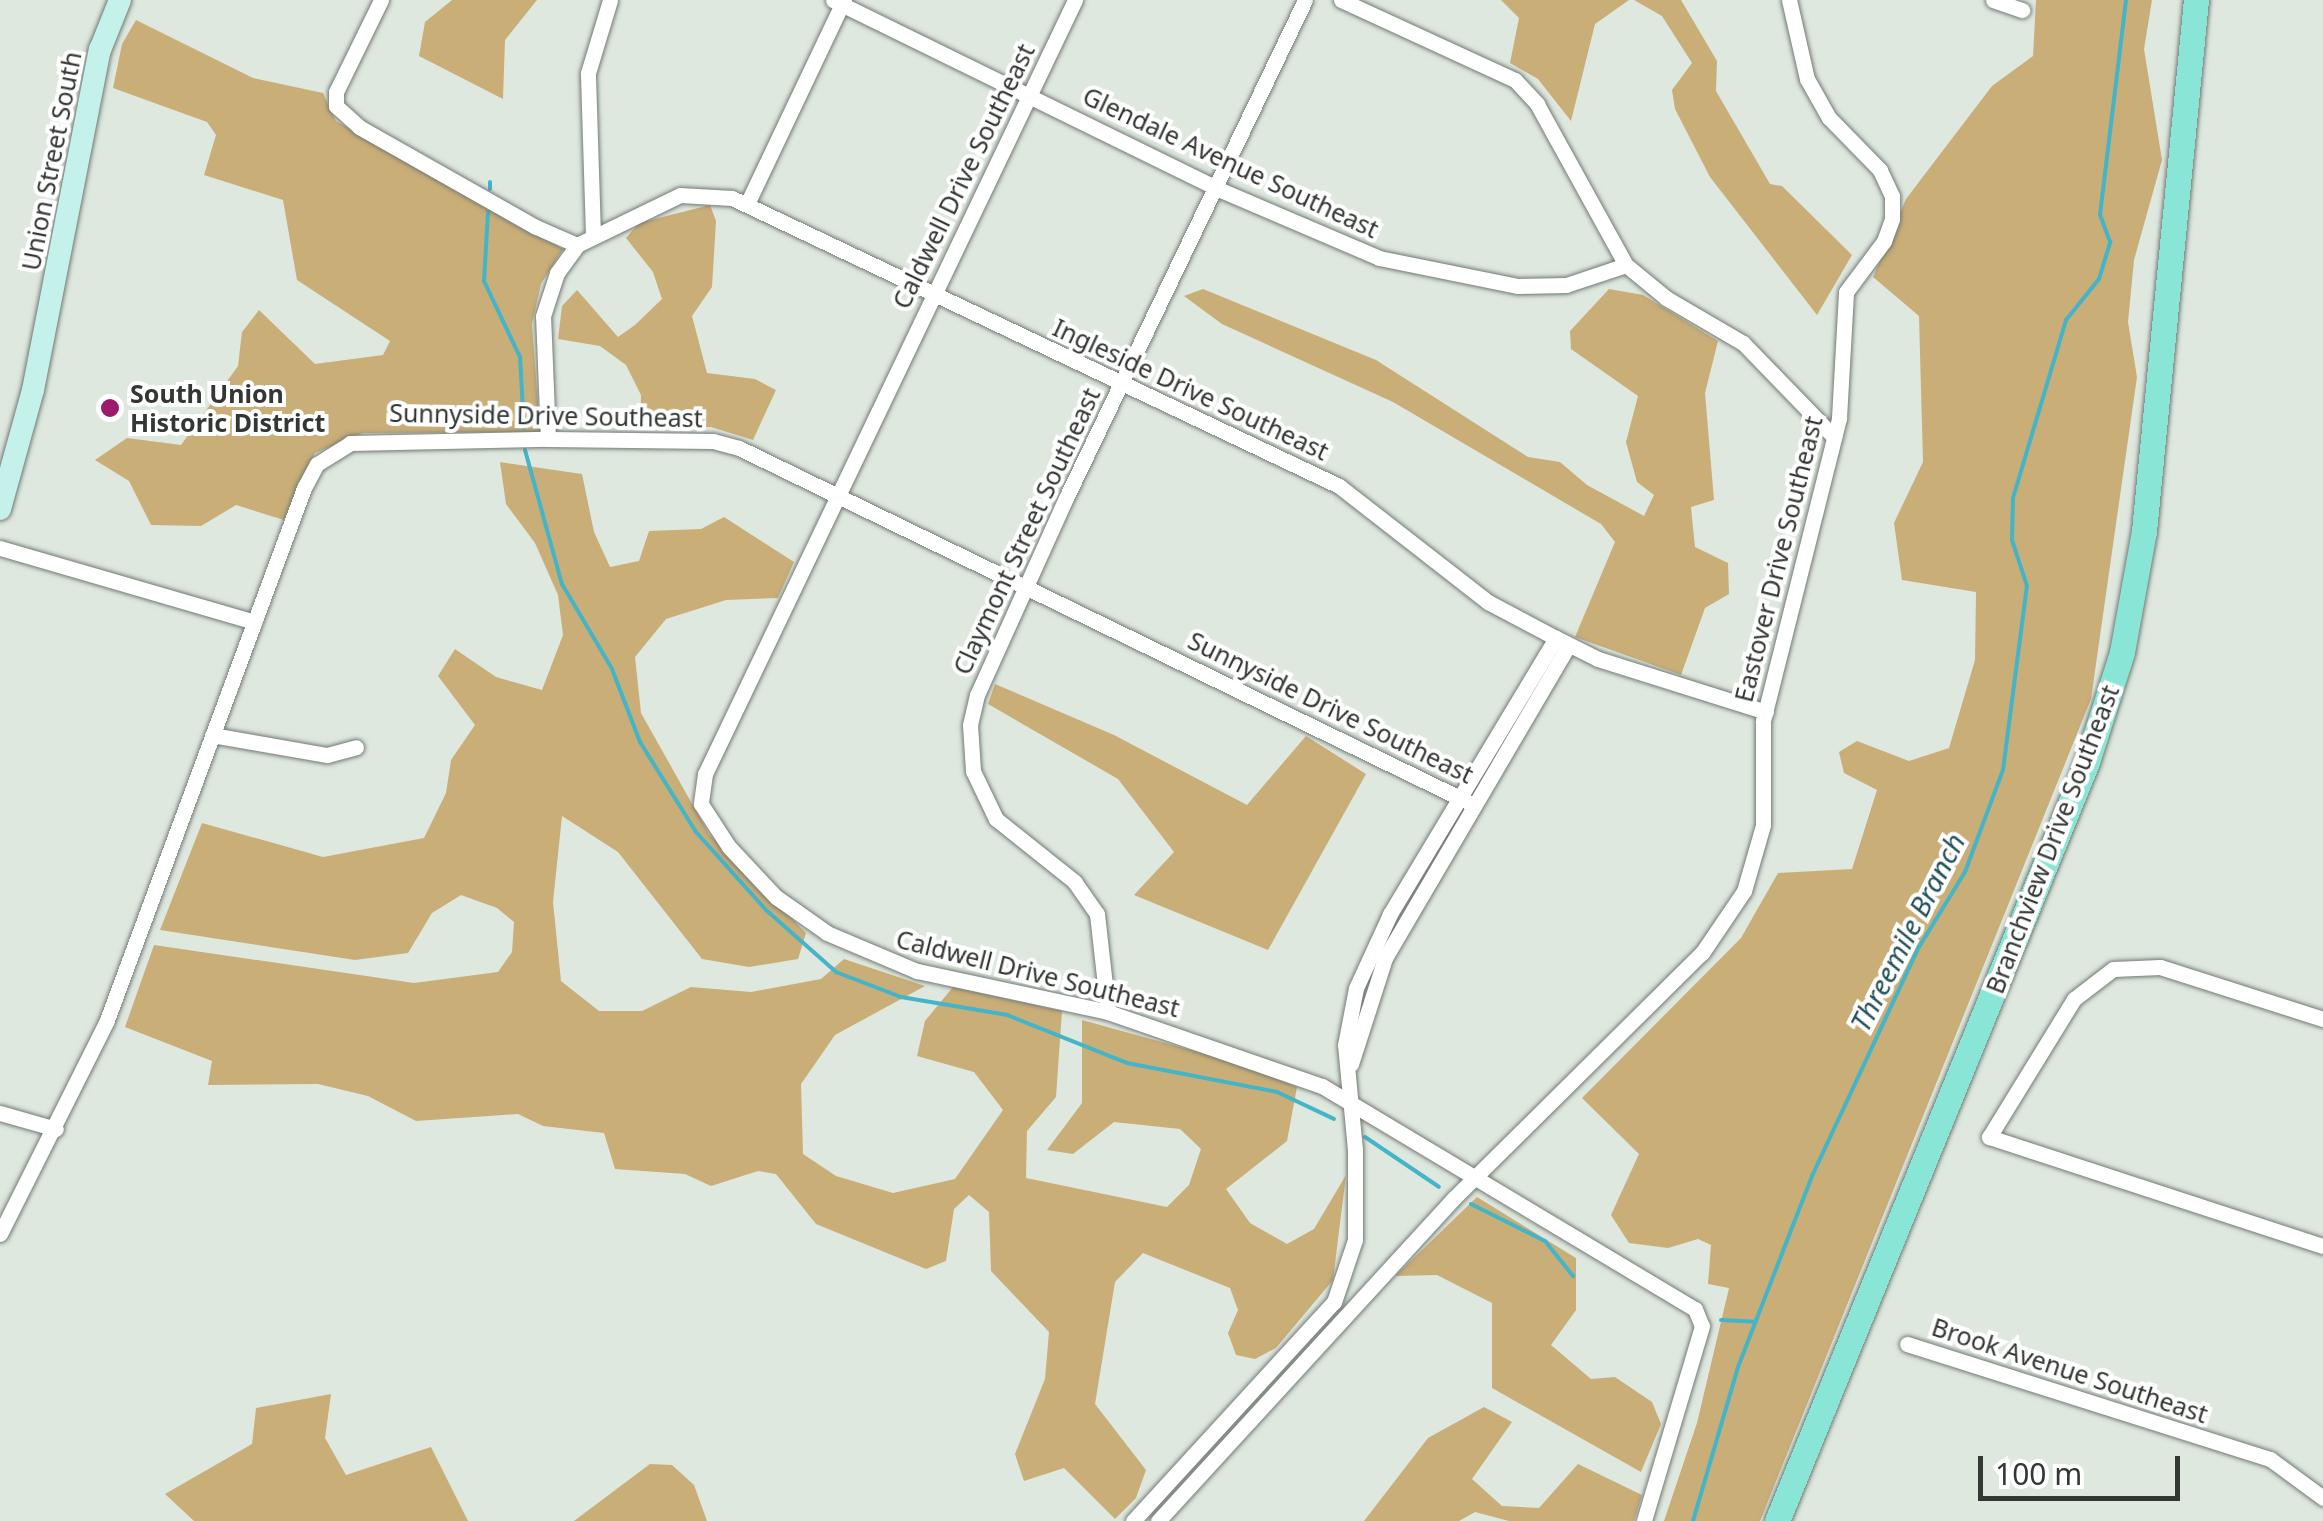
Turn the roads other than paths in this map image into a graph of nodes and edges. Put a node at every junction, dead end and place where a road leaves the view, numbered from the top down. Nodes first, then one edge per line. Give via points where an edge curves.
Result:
1 (120, 0) edge
2 (381, 0) edge
3 (610, 0) edge
4 (1075, 0) edge
5 (1305, 0) edge
6 (1342, 0) edge
7 (1789, 0) edge
8 (1992, 0) edge
9 (2196, 0) edge
10 (840, 1) edge
11 (2022, 10) dead end
12 (1029, 95) junction
13 (1216, 188) junction
14 (747, 204) junction
15 (593, 235) junction
16 (570, 242) junction
17 (1626, 265) junction
18 (934, 294) junction
19 (1122, 384) junction
20 (1834, 438) junction
21 (548, 439) junction
22 (838, 494) junction
23 (0, 509) edge
24 (0, 548) edge
25 (1026, 586) junction
26 (254, 622) junction
27 (1562, 641) junction
28 (1766, 712) junction
29 (212, 735) junction
30 (356, 747) dead end
31 (1466, 801) junction
32 (1108, 1012) junction
33 (2323, 1019) edge
34 (1352, 1103) junction
35 (0, 1113) edge
36 (56, 1129) junction
37 (1474, 1178) junction
38 (0, 1234) edge
39 (2323, 1246) edge
40 (1907, 1344) dead end
41 (2323, 1498) edge
42 (1133, 1521) edge
43 (1158, 1521) edge
44 (1644, 1521) edge
45 (1777, 1521) edge

1 - 23 main road, Union Street South via 100,50 34,390
2 - 16 street via 336,92 342,114
3 - 15 street via 588,73
4 - 12 street, Caldwell Drive Southeast
5 - 13 street, Claymont Street Southeast
6 - 17 street via 1515,80 1537,104
7 - 20 street, Eastover Drive Southeast via 1813,93 1880,170 1892,196 1884,241 1846,292 1845,374
8 - 11 street
9 - 45 main road, Branchview Drive Southeast via 2144,531 2118,667 2088,762
10 - 12 street, Glendale Avenue Southeast
10 - 14 street
12 - 13 street, Glendale Avenue Southeast
12 - 18 street, Caldwell Drive Southeast
13 - 17 street, Glendale Avenue Southeast via 1380,258 1476,281 1566,285
13 - 19 street, Claymont Street Southeast
14 - 15 street, Ingleside Drive Southeast via 692,192
14 - 18 street, Ingleside Drive Southeast
15 - 16 street, Ingleside Drive Southeast
16 - 21 street, Ingleside Drive Southeast via 543,316
17 - 20 street via 1666,298 1743,342
18 - 19 street, Ingleside Drive Southeast
18 - 22 street, Caldwell Drive Southeast
19 - 25 street, Claymont Street Southeast
19 - 27 street, Ingleside Drive Southeast via 1339,486 1462,583
20 - 28 street, Eastover Drive Southeast
21 - 22 street, Sunnyside Drive Southeast via 713,442
21 - 26 street, Sunnyside Drive Southeast via 373,438 332,452 304,488
22 - 25 street, Sunnyside Drive Southeast
22 - 32 street, Caldwell Drive Southeast via 704,774 700,794 708,818 776,898 856,947 917,971
24 - 26 street
25 - 31 street, Sunnyside Drive Southeast
25 - 32 street, Claymont Street Southeast via 977,695 969,740 973,771 996,819 1075,882 1096,914
26 - 29 street, Sunnyside Drive Southeast
27 - 28 street, Ingleside Drive Southeast
27 - 31 street
28 - 37 street, Eastover Drive Southeast via 1759,849 1731,916 1702,953
29 - 30 street via 327,755
29 - 36 street, Sunnyside Drive Southeast via 107,1020
31 - 34 street via 1375,979 1350,1068
32 - 34 street, Caldwell Drive Southeast via 1279,1067
33 - 39 street via 2160,967 2113,969 2074,999 1989,1138
34 - 37 street, Caldwell Drive Southeast
34 - 42 street via 1355,1240 1334,1302
35 - 36 street
36 - 38 street, Sunnyside Drive Southeast
37 - 43 street, Eastover Drive Southeast
37 - 44 street, Caldwell Drive Southeast via 1700,1316
40 - 41 street, Brook Avenue Southeast via 2270,1459

